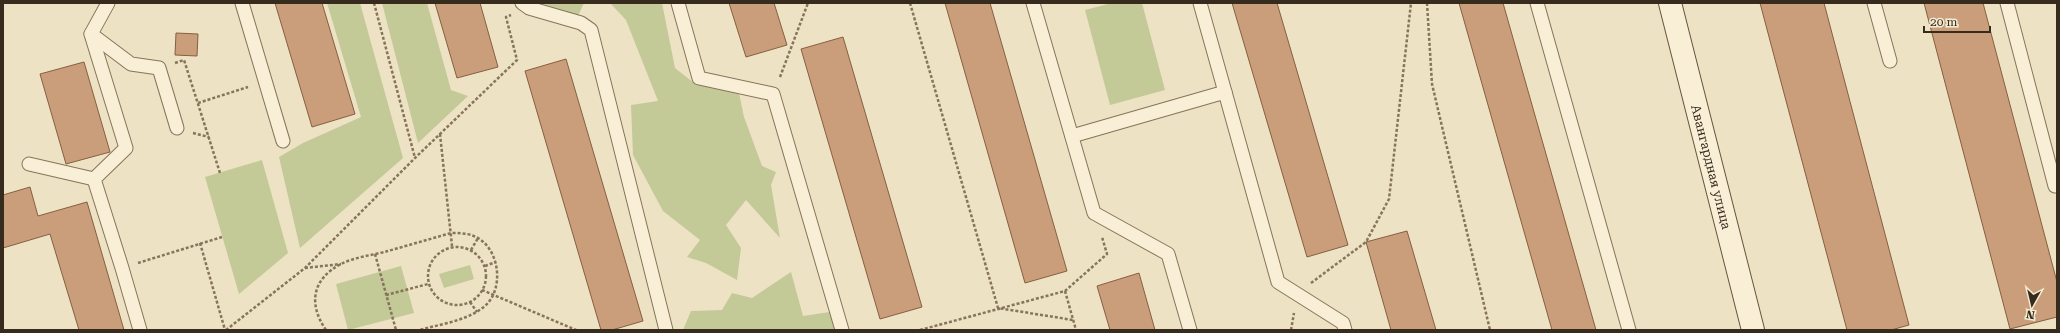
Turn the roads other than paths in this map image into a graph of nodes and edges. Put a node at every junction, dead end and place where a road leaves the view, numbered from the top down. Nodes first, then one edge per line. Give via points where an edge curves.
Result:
1 (108, 3) edge
2 (242, 3) edge
3 (678, 3) edge
4 (1033, 3) edge
5 (1200, 3) edge
6 (1537, 3) edge
7 (1670, 3) edge
8 (1874, 3) edge
9 (2007, 3) edge
10 (526, 5) edge
11 (91, 34) junction
12 (1890, 61) dead end
13 (1224, 92) junction
14 (177, 128) dead end
15 (1072, 136) junction
16 (282, 141) dead end
17 (29, 164) dead end
18 (94, 179) junction
19 (2055, 186) dead end
20 (140, 330) edge
21 (666, 330) edge
22 (842, 330) edge
23 (1190, 330) edge
24 (1346, 330) edge
25 (1629, 330) edge
26 (1753, 330) edge

1 - 11 lane
2 - 16 lane
3 - 22 lane via 699,78 773,94
4 - 15 lane
5 - 13 lane
6 - 25 lane
7 - 26 main road, Авангардная улица
8 - 12 lane
9 - 19 lane
10 - 21 lane via 581,24 591,30
11 - 14 lane via 132,64 159,68
11 - 18 lane via 126,148
13 - 15 lane
13 - 24 lane via 1278,282 1343,323
15 - 23 lane via 1094,213 1168,254
17 - 18 lane
18 - 20 lane

